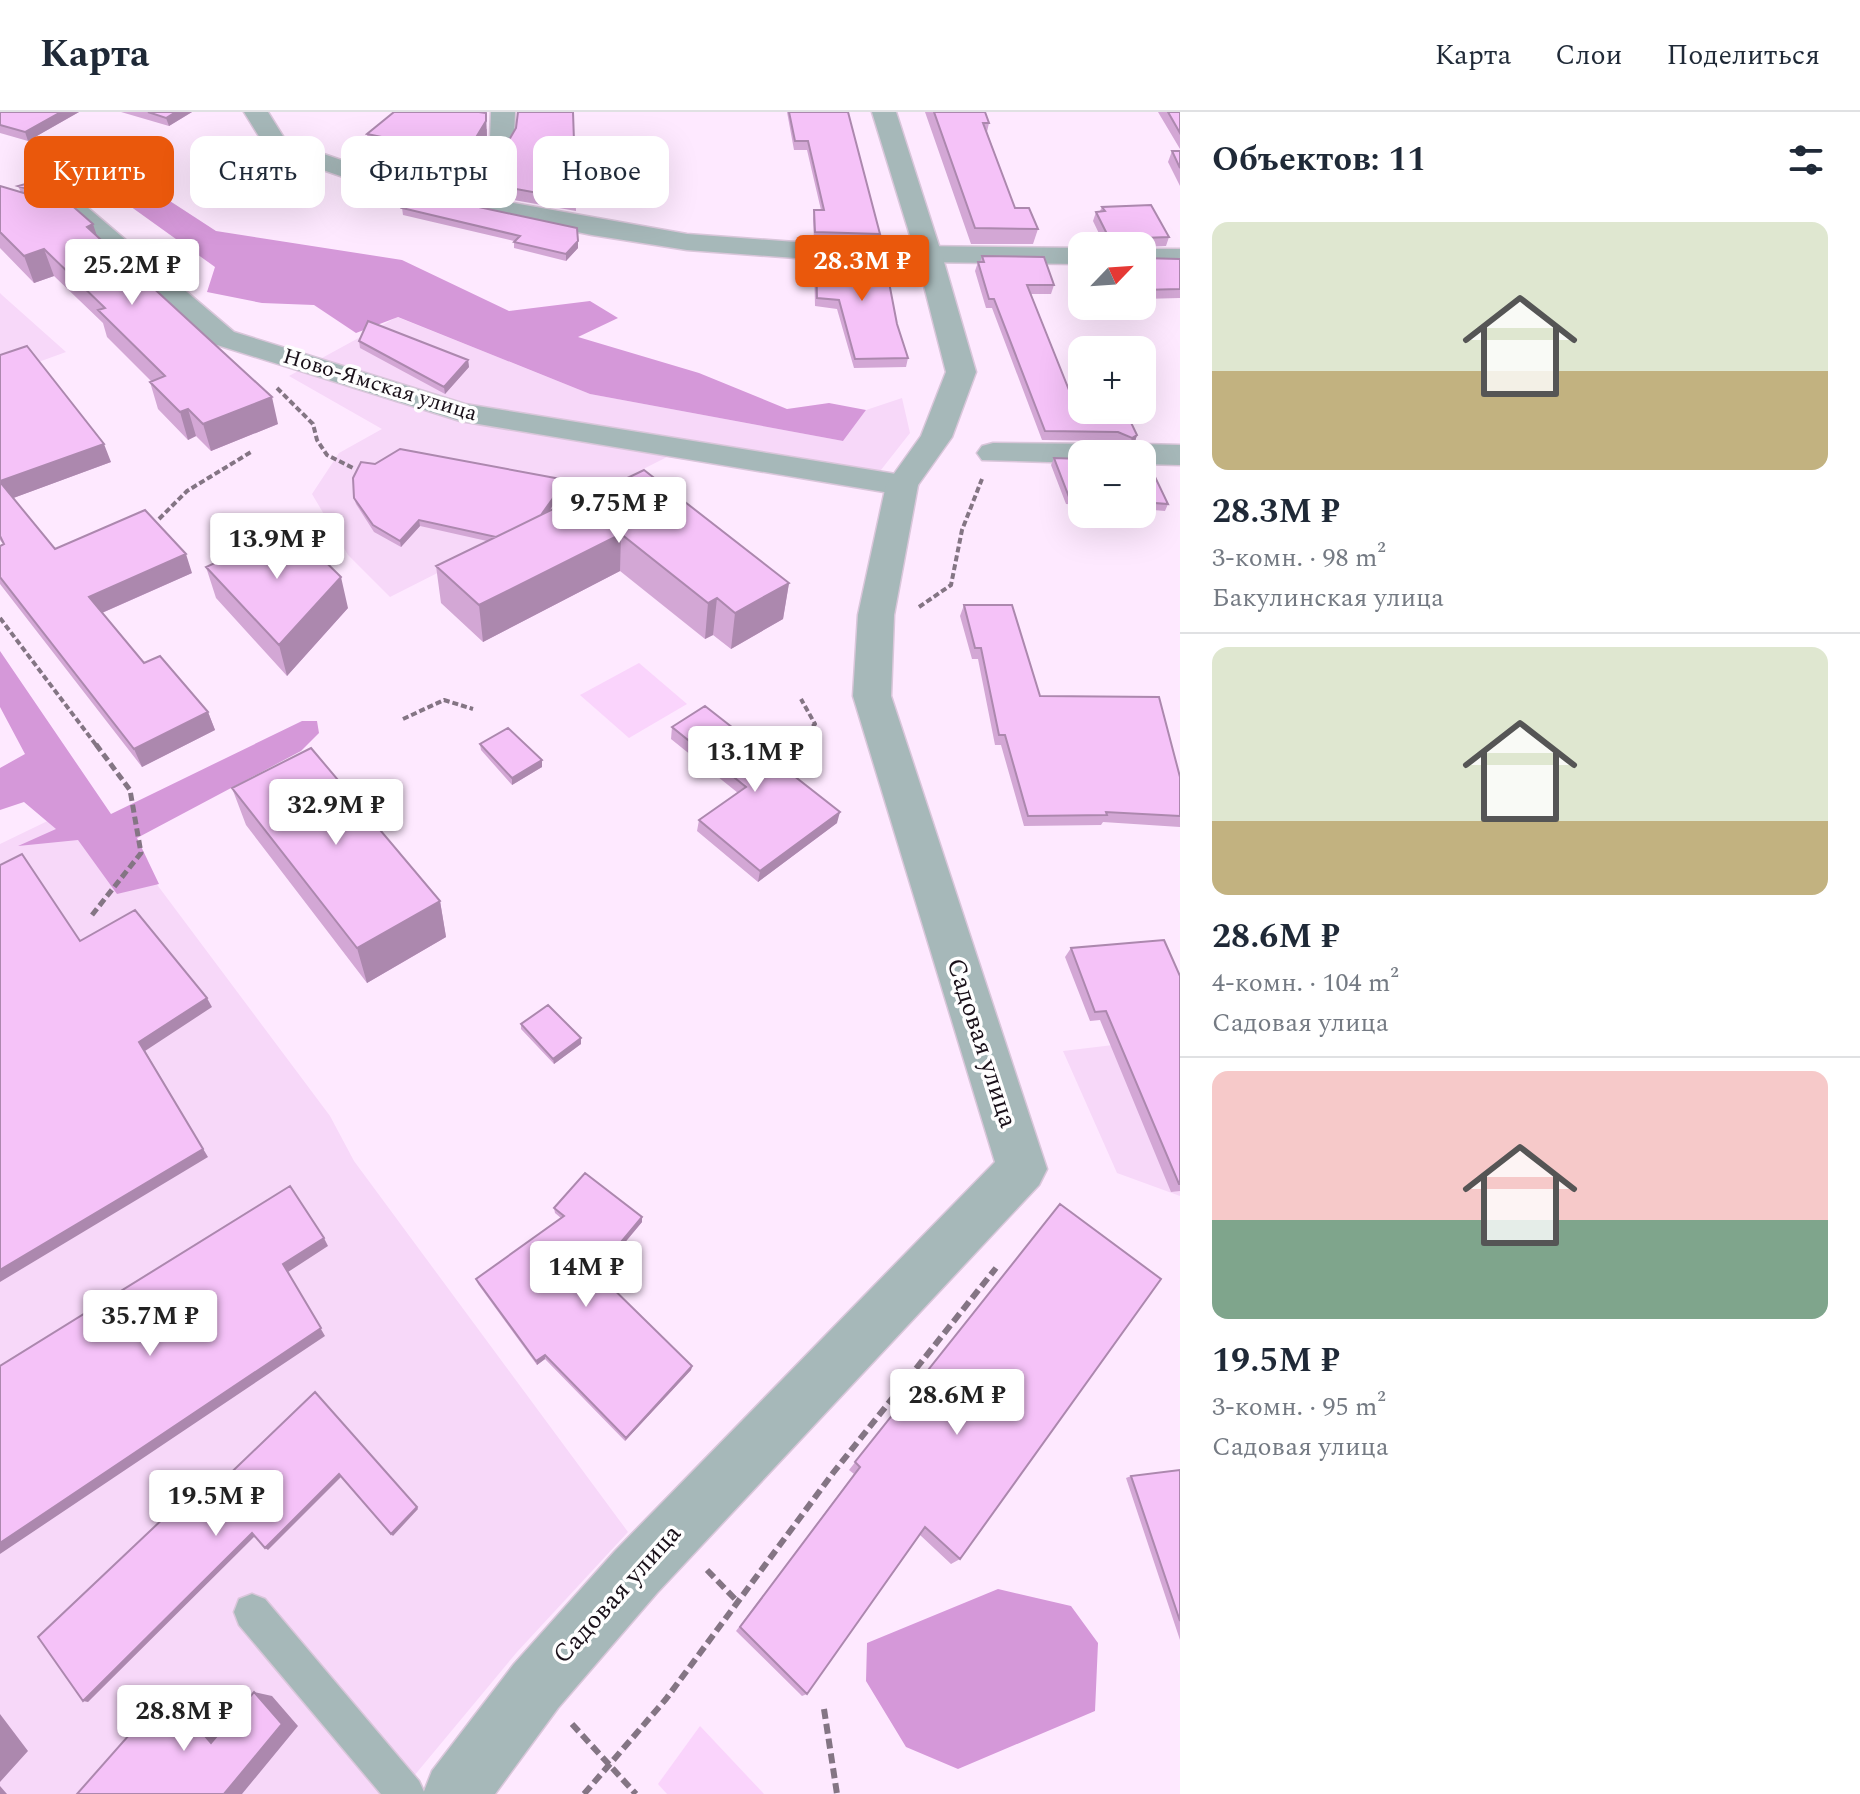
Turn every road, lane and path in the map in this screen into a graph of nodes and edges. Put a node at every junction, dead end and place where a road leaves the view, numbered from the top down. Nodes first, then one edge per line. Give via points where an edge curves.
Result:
1 (256, 112) edge
2 (503, 112) edge
3 (884, 112) edge
4 (502, 136) edge
5 (341, 168) edge
6 (0, 197) edge
7 (498, 208) edge
8 (929, 255) junction
9 (1068, 256) edge
10 (1156, 257) edge
11 (1180, 257) edge
12 (297, 408) dead end
13 (251, 452) dead end
14 (993, 453) joint
15 (1068, 454) edge
16 (1156, 454) edge
17 (1180, 455) edge
18 (353, 468) dead end
19 (902, 485) junction
20 (159, 519) dead end
21 (0, 618) edge
22 (875, 636) junction
23 (801, 699) dead end
24 (473, 709) dead end
25 (403, 719) dead end
26 (756, 744) edge
27 (780, 757) junction
28 (772, 765) edge
29 (92, 915) dead end
30 (1006, 1255) dead end
31 (709, 1572) dead end
32 (737, 1601) junction
33 (252, 1612) dead end
34 (536, 1686) junction
35 (824, 1709) dead end
36 (609, 1765) junction
37 (406, 1794) edge
38 (455, 1794) edge
39 (584, 1794) edge
40 (636, 1794) edge
41 (837, 1794) edge

1 - 5 street via 277,146
2 - 4 street
3 - 8 street, Садовая улица
6 - 19 street, Ново-Ямская улица via 37,210 78,212 224,338 460,412
7 - 8 street via 687,242
8 - 9 street
8 - 19 street, Садовая улица via 961,372 936,437
10 - 11 street
12 - 18 path via 313,424 327,455
13 - 20 path via 187,491
14 - 15 street
14 - 22 path via 962,530 951,585
16 - 17 street
19 - 22 street, Садовая улица
21 - 29 path via 130,790 141,853
22 - 34 street, Садовая улица via 872,696 1022,1169 675,1529
23 - 27 path via 815,724
24 - 25 path via 444,700
26 - 27 path
27 - 28 path
30 - 32 path
31 - 32 path
32 - 36 path via 666,1699
33 - 37 lane
34 - 36 path
34 - 38 street, Садовая улица
35 - 41 path
36 - 39 path
36 - 40 path

